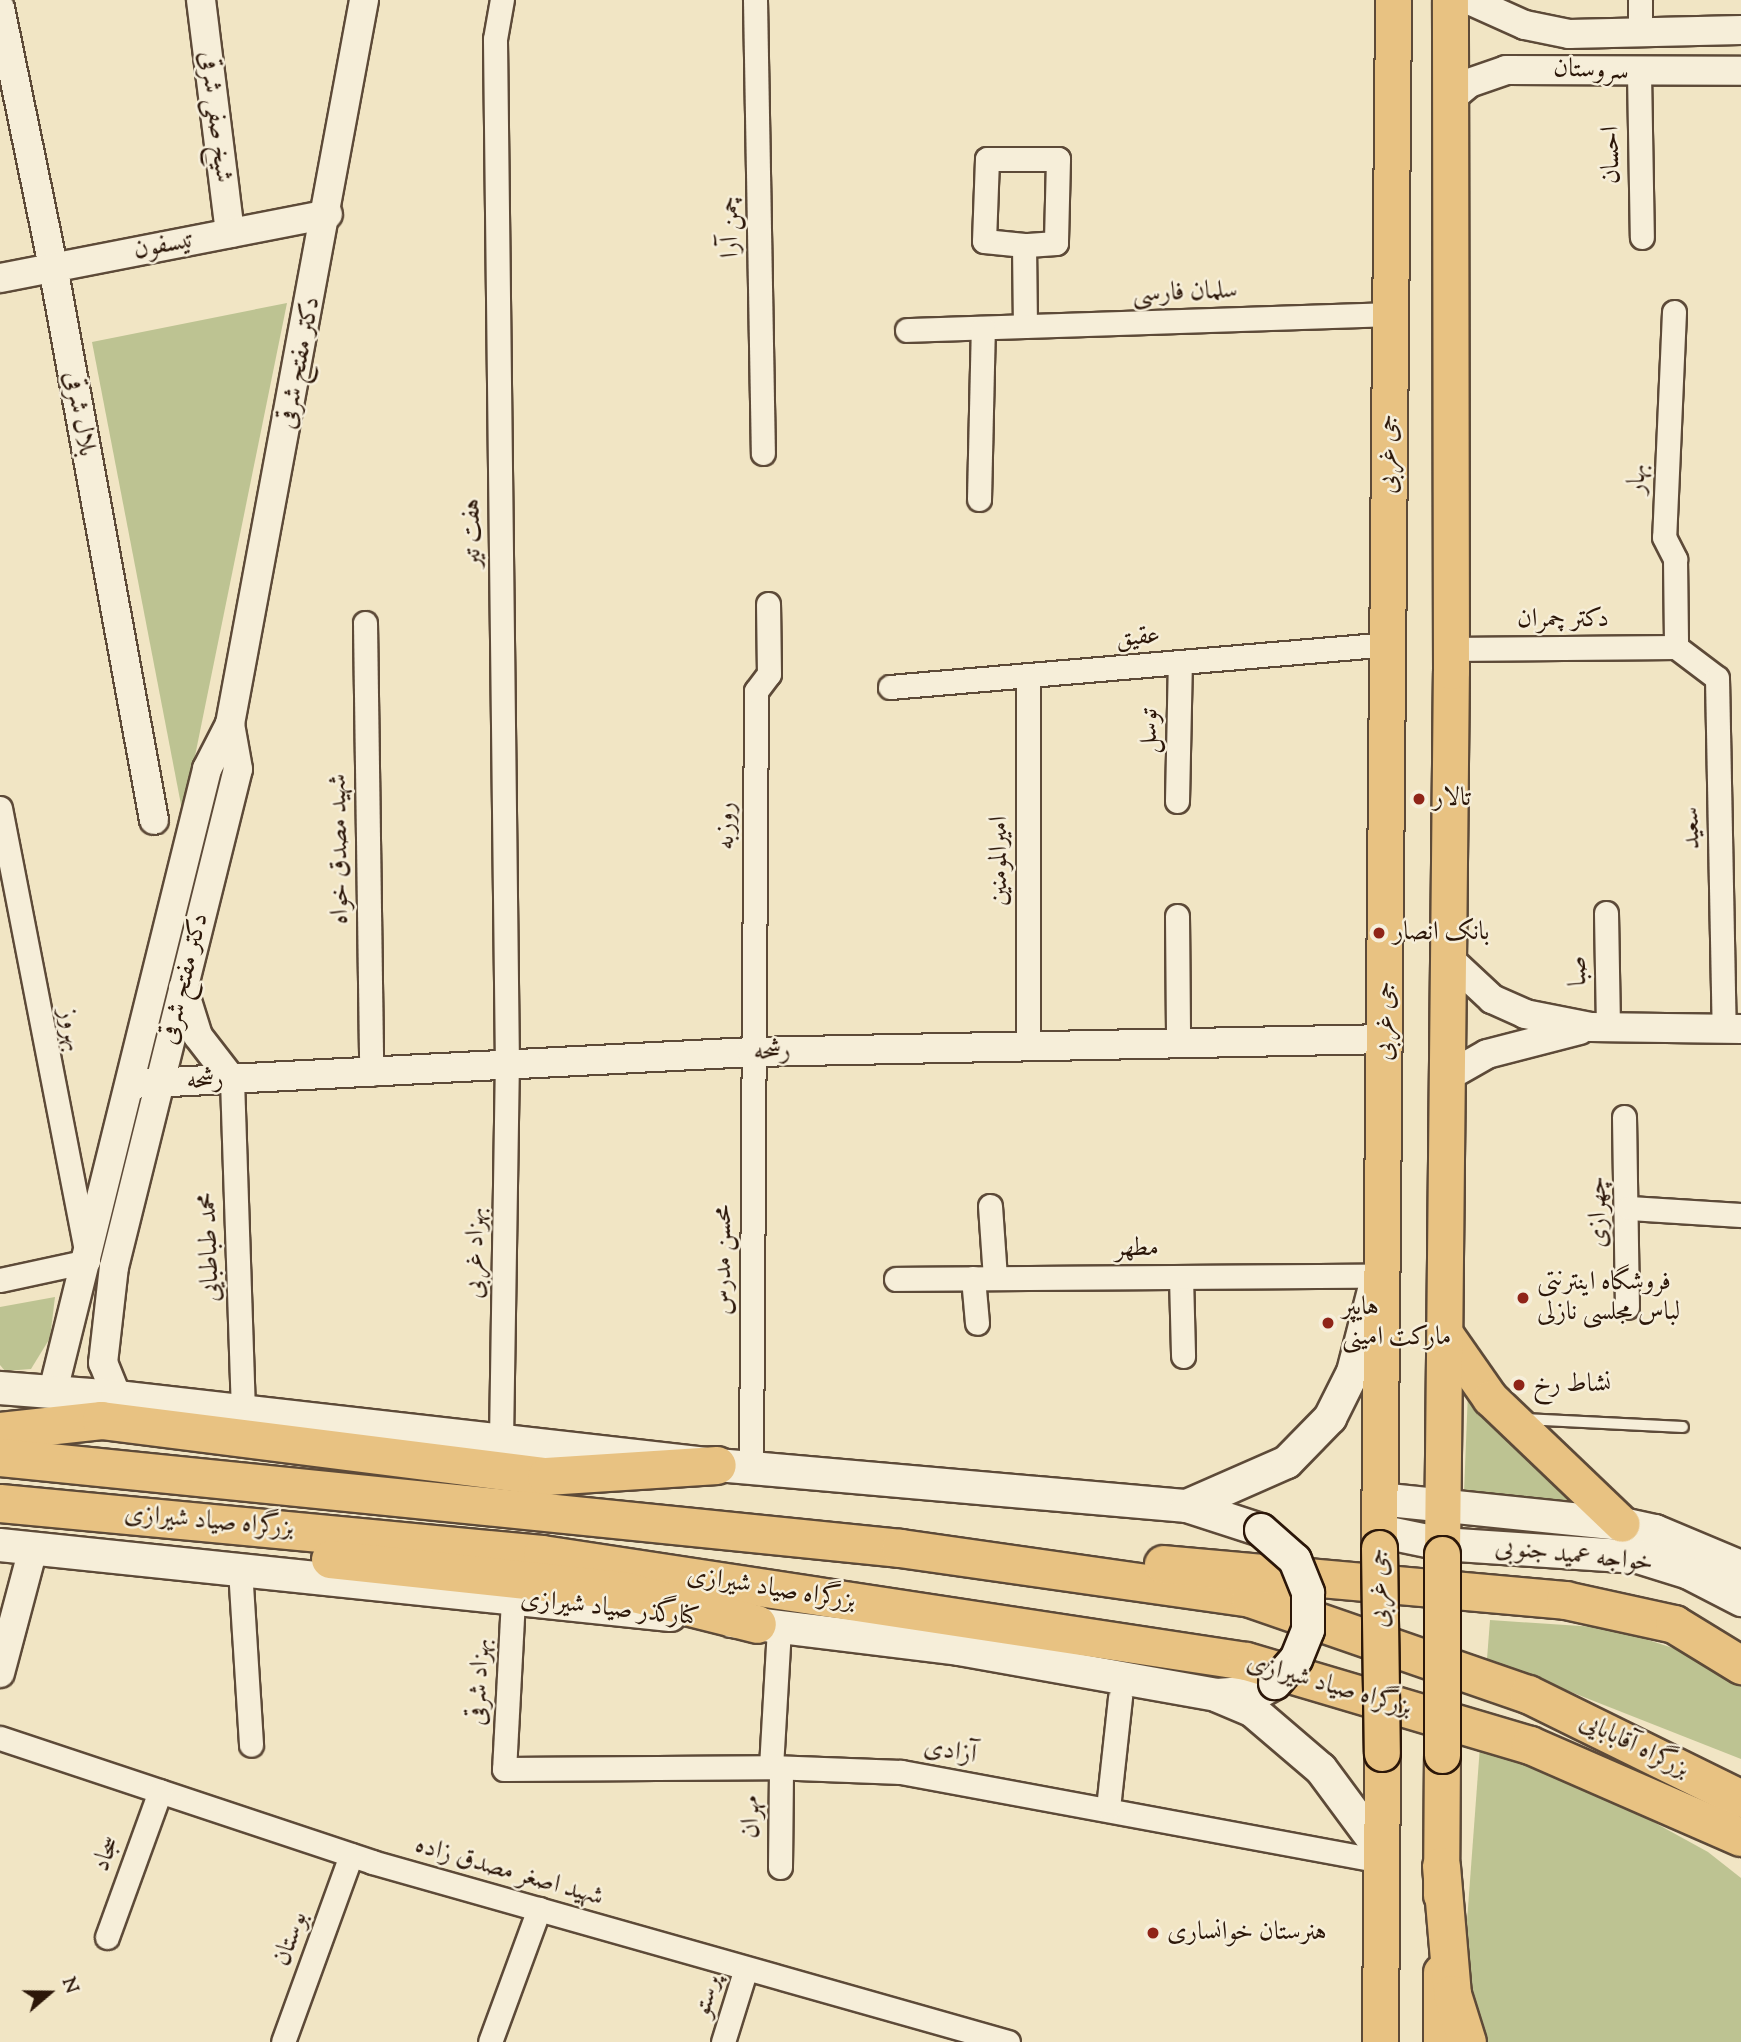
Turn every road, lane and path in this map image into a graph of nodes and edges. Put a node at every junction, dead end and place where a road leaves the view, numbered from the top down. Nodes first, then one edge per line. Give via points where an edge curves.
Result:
1 (201, 0) edge
2 (364, 0) edge
3 (502, 0) edge
4 (755, 0) edge
5 (1393, 0) edge
6 (1450, 0) edge
7 (1469, 0) edge
8 (1640, 0) edge
9 (0, 8) edge
10 (1640, 29) junction
11 (1741, 30) edge
12 (1741, 71) edge
13 (1639, 73) junction
14 (1449, 100) junction
15 (328, 214) junction
16 (230, 233) junction
17 (1642, 237) dead end
18 (1024, 245) junction
19 (53, 267) junction
20 (0, 278) edge
21 (1674, 312) dead end
22 (1389, 314) junction
23 (1025, 326) junction
24 (983, 328) junction
25 (907, 330) dead end
26 (763, 453) dead end
27 (979, 499) dead end
28 (768, 604) dead end
29 (365, 623) dead end
30 (1390, 644) junction
31 (1676, 647) junction
32 (1451, 649) junction
33 (1180, 662) junction
34 (1028, 675) junction
35 (890, 687) dead end
36 (230, 724) junction
37 (1177, 801) dead end
38 (0, 808) edge
39 (154, 820) dead end
40 (1606, 913) dead end
41 (1177, 916) dead end
42 (1447, 957) junction
43 (183, 988) junction
44 (1600, 1027) junction
45 (1732, 1029) edge
46 (1386, 1039) junction
47 (1178, 1043) junction
48 (1028, 1046) junction
49 (752, 1052) junction
50 (507, 1067) junction
51 (371, 1074) junction
52 (1445, 1078) junction
53 (232, 1080) junction
54 (145, 1084) junction
55 (1624, 1117) dead end
56 (990, 1206) dead end
57 (1629, 1208) junction
58 (1741, 1215) edge
59 (101, 1264) junction
60 (1380, 1267) junction
61 (1181, 1277) junction
62 (984, 1278) junction
63 (896, 1279) dead end
64 (0, 1280) edge
65 (1627, 1307) dead end
66 (976, 1323) dead end
67 (1446, 1335) junction
68 (1183, 1356) dead end
69 (0, 1388) edge
70 (53, 1391) junction
71 (117, 1397) junction
72 (243, 1411) junction
73 (1510, 1418) junction
74 (1683, 1427) dead end
75 (0, 1431) edge
76 (501, 1440) junction
77 (0, 1457) edge
78 (734, 1467) junction
79 (0, 1503) edge
80 (1187, 1506) junction
81 (1443, 1507) junction
82 (0, 1513) edge
83 (1622, 1524) junction
84 (1379, 1526) junction
85 (0, 1545) edge
86 (900, 1548) junction
87 (33, 1549) junction
88 (1442, 1549) junction
89 (1741, 1567) edge
90 (240, 1569) junction
91 (513, 1598) junction
92 (1741, 1600) edge
93 (768, 1625) junction
94 (1741, 1665) edge
95 (0, 1673) edge
96 (1528, 1694) joint
97 (1217, 1695) junction
98 (1120, 1698) dead end
99 (0, 1738) edge
100 (251, 1745) dead end
101 (1530, 1745) joint
102 (776, 1768) junction
103 (504, 1769) joint
104 (160, 1791) junction
105 (1642, 1794) junction
106 (1741, 1799) edge
107 (1108, 1808) junction
108 (1741, 1837) edge
109 (1741, 1851) edge
110 (352, 1855) junction
111 (1381, 1856) junction
112 (1441, 1866) junction
113 (780, 1867) dead end
114 (539, 1909) junction
115 (107, 1937) dead end
116 (746, 1968) junction
117 (283, 2042) edge
118 (490, 2042) edge
119 (723, 2042) edge
120 (1006, 2042) edge
121 (1380, 2042) edge
122 (1441, 2042) edge
123 (1467, 2042) edge

1 - 16 street, شیخ صفی شرقی
2 - 15 street, دکتر مفتح شرقی
3 - 50 street, هفت تیر via 495,39
4 - 26 street, چمن آرا
5 - 22 main road, جی غربی
6 - 14 main road
7 - 10 street, سروستان via 1525,25 1569,33
8 - 10 street
9 - 19 street, بلال شرقی
10 - 11 street, سروستان
12 - 13 street, سروستان
13 - 14 street, سروستان via 1576,67 1506,70 1469,83
13 - 17 street, احسان
14 - 32 main road
15 - 16 street, تیسفون
15 - 36 street, دکتر مفتح شرقی
16 - 19 street, تیسفون
18 - 18 street via 1056,243 1058,159 987,159 984,241
18 - 23 street
19 - 20 street, تیسفون
19 - 39 street, بلال شرقی
21 - 31 street, بهار via 1664,537 1675,559
22 - 23 street, سلمان فارسی
22 - 30 main road, جی غربی
23 - 24 street, سلمان فارسی
24 - 25 street, سلمان فارسی
24 - 27 street
28 - 49 street, روزبه via 769,674 756,691
29 - 51 street, شهید مصدق خواه
30 - 33 street, عقیق
30 - 46 main road, جی غربی
31 - 32 street, دکتر چمران
31 - 45 street, سعید via 1717,678
32 - 42 main road
33 - 34 street, عقیق
33 - 37 street, توسل
34 - 35 street, عقیق
34 - 48 street, امیرالمومنین
36 - 43 street, دکتر مفتح شرقی via 238,769
36 - 54 street, دکتر مفتح شرقی via 207,769
38 - 59 street, بهروز
40 - 44 street, صبا
41 - 47 street
42 - 44 street via 1492,999 1525,1014
42 - 52 main road
43 - 53 street via 198,1036
43 - 54 street, دکتر مفتح شرقی
44 - 45 street
44 - 52 street via 1488,1054
46 - 47 street, رشحه
46 - 60 main road, جی غربی
47 - 48 street, رشحه
48 - 49 street, رشحه
49 - 50 street, رشحه
49 - 78 street, محسن مدرس
50 - 51 street, رشحه
50 - 76 street, بهزاد غربی
51 - 53 street, رشحه
52 - 67 main road
53 - 54 street, رشحه
53 - 72 street, محمد طباطبایی
54 - 59 street, دکتر مفتح شرقی
55 - 57 street, چهرازی
56 - 62 street
57 - 58 street
57 - 65 street, چهرازی
59 - 64 street
59 - 70 street, دکتر مفتح شرقی
59 - 71 street, دکتر مفتح شرقی via 103,1363
60 - 61 street, مطهر
60 - 80 main road via 1353,1372 1330,1418 1287,1462
60 - 84 main road, جی غربی
61 - 62 street, مطهر
61 - 68 street
62 - 63 street, مطهر
62 - 66 street
67 - 73 main road via 1465,1367
67 - 81 main road
69 - 70 main road
70 - 71 main road
71 - 72 main road
72 - 76 main road
73 - 74 lane
73 - 83 main road
75 - 78 highway via 101,1420 546,1476
76 - 78 main road
77 - 86 highway, بزرگراه صیاد شیرازی
78 - 80 main road
79 - 101 highway, بزرگراه صیاد شیرازی via 542,1554 1246,1661
80 - 97 main road, bridge via 1261,1530 1294,1560 1308,1593 1308,1630 1296,1659 1275,1683 1259,1692
81 - 83 main road, خواجه عمید جنوبی
81 - 84 main road, خواجه عمید جنوبی
81 - 88 main road
82 - 93 highway via 128,1535 622,1590
83 - 89 main road, خواجه عمید جنوبی via 1655,1531
84 - 88 main road, خواجه عمید جنوبی
84 - 111 main road, جی غربی, bridge
85 - 87 main road, کنارگذر صیاد شیرازی
86 - 94 highway via 1240,1569 1565,1600 1674,1624
86 - 96 highway, بزرگراه صیاد شیرازی via 1250,1598
87 - 90 main road, کنارگذر صیاد شیرازی
87 - 95 street
88 - 92 main road, خواجه عمید جنوبی via 1638,1557 1689,1573
88 - 112 main road, bridge
90 - 91 main road, کنارگذر صیاد شیرازی
90 - 100 street
91 - 93 main road, کنارگذر صیاد شیرازی
91 - 103 street, بهزاد شرقی
93 - 97 main road, کنارگذر صیاد شیرازی via 959,1649
93 - 102 street, مهران
96 - 106 highway, بزرگراه آقابابایی
97 - 111 main road via 1252,1711 1321,1769
98 - 107 street
99 - 104 street, شهید اصغر مصدق زاده
101 - 105 highway, بزرگراه آقابابایی
102 - 103 street, آزادی
102 - 107 street, آزادی via 901,1772
102 - 113 street, مهران
104 - 110 street, شهید اصغر مصدق زاده
104 - 115 street, سجاد
105 - 108 highway, بزرگراه آقابابایی
105 - 109 highway
107 - 111 street, آزادی
110 - 114 street, شهید اصغر مصدق زاده
110 - 117 street, بوستان
111 - 121 main road, جی غربی
112 - 122 main road
112 - 123 highway via 1452,1994
114 - 116 street, شهید اصغر مصدق زاده
114 - 118 street
116 - 119 street, پرستو
116 - 120 street, شهید اصغر مصدق زاده

